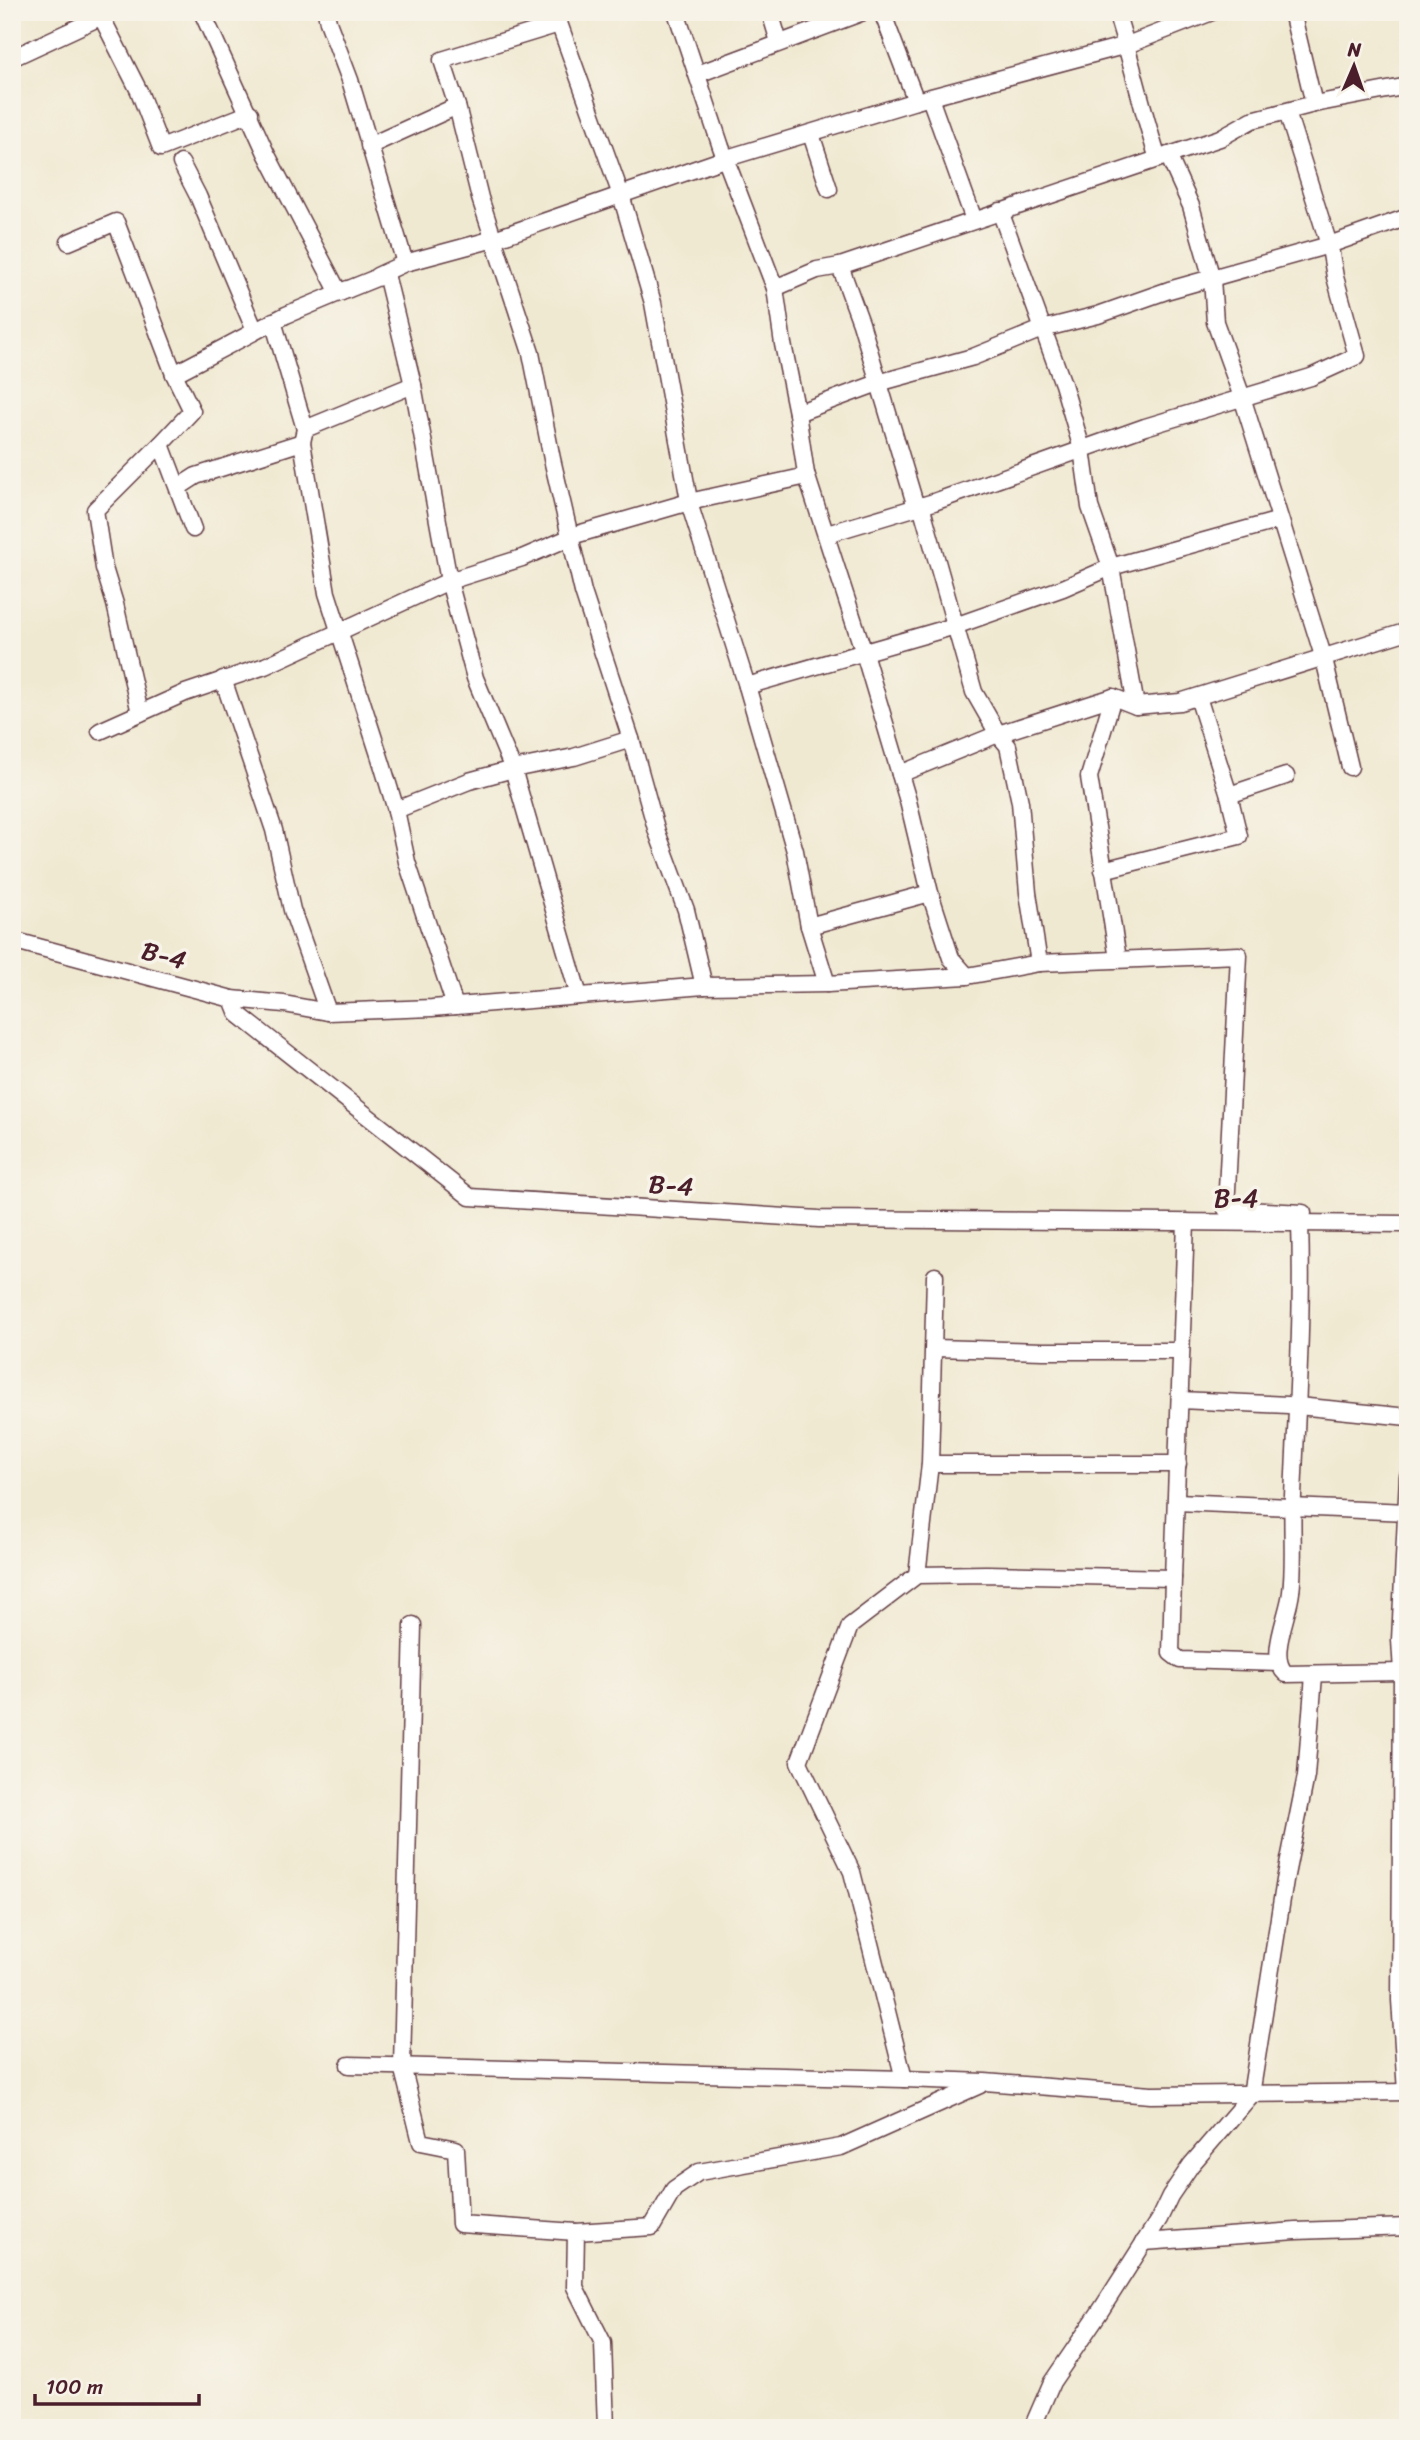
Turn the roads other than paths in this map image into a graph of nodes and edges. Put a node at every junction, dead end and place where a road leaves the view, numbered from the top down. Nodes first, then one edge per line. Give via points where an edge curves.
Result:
1 (202, 12) edge
2 (326, 12) edge
3 (676, 12) edge
4 (770, 12) edge
5 (863, 12) edge
6 (882, 12) edge
7 (1116, 12) edge
8 (1212, 12) edge
9 (1292, 12) edge
10 (104, 14) edge
11 (557, 18) edge
12 (779, 42) junction
13 (1127, 44) junction
14 (12, 58) edge
15 (698, 74) junction
16 (1408, 86) edge
17 (923, 99) junction
18 (1314, 104) junction
19 (457, 106) junction
20 (1287, 112) junction
21 (250, 113) junction
22 (811, 134) junction
23 (369, 146) junction
24 (1163, 157) junction
25 (727, 158) junction
26 (181, 163) dead end
27 (830, 189) dead end
28 (621, 195) junction
29 (1000, 211) junction
30 (1408, 218) edge
31 (975, 220) junction
32 (494, 239) junction
33 (69, 242) dead end
34 (1329, 246) junction
35 (405, 262) junction
36 (840, 266) junction
37 (1212, 279) junction
38 (775, 288) junction
39 (339, 293) junction
40 (273, 321) junction
41 (1042, 330) junction
42 (255, 331) junction
43 (174, 374) junction
44 (878, 383) junction
45 (414, 385) junction
46 (1242, 397) junction
47 (797, 413) junction
48 (304, 435) junction
49 (161, 443) junction
50 (1082, 449) junction
51 (807, 476) junction
52 (179, 487) junction
53 (690, 502) junction
54 (918, 506) junction
55 (1280, 520) junction
56 (193, 529) dead end
57 (827, 534) junction
58 (570, 538) junction
59 (1111, 567) junction
60 (449, 581) junction
61 (955, 626) junction
62 (1408, 631) edge
63 (340, 633) junction
64 (864, 653) junction
65 (1324, 659) junction
66 (223, 679) junction
67 (747, 686) junction
68 (1113, 697) junction
69 (1198, 697) junction
70 (1136, 706) junction
71 (140, 713) junction
72 (100, 731) dead end
73 (998, 734) junction
74 (631, 740) junction
75 (1350, 767) dead end
76 (513, 769) junction
77 (900, 774) junction
78 (1286, 776) dead end
79 (1229, 795) junction
80 (396, 810) junction
81 (1103, 870) junction
82 (930, 892) junction
83 (809, 926) junction
84 (12, 940) edge
85 (1118, 959) junction
86 (1039, 963) junction
87 (967, 976) junction
88 (827, 984) junction
89 (704, 986) junction
90 (579, 996) junction
91 (232, 999) junction
92 (455, 1006) junction
93 (328, 1012) junction
94 (1408, 1221) edge
95 (1186, 1222) junction
96 (1300, 1223) junction
97 (936, 1276) dead end
98 (934, 1348) junction
99 (1181, 1352) junction
100 (1180, 1400) junction
101 (1297, 1406) junction
102 (1408, 1417) edge
103 (930, 1464) junction
104 (1178, 1464) junction
105 (1408, 1476) edge
106 (1177, 1502) junction
107 (1292, 1507) junction
108 (1407, 1512) edge
109 (917, 1575) junction
110 (1173, 1578) junction
111 (413, 1625) dead end
112 (1404, 1640) edge
113 (1279, 1663) junction
114 (1402, 1672) junction
115 (1314, 1675) junction
116 (349, 2065) dead end
117 (402, 2066) junction
118 (904, 2078) junction
119 (985, 2082) junction
120 (1407, 2092) edge
121 (1251, 2095) junction
122 (1408, 2227) edge
123 (576, 2232) junction
124 (1144, 2242) junction
125 (606, 2428) edge
126 (1032, 2428) edge

1 - 21 street
2 - 23 street
3 - 15 street
4 - 12 street
5 - 12 street
6 - 17 street
7 - 13 street
8 - 13 street
9 - 18 street
10 - 14 street
10 - 21 street via 161,148
11 - 19 street via 442,60
11 - 28 street
12 - 15 street
13 - 17 street
13 - 24 street via 1143,113
15 - 25 street
16 - 18 street
17 - 22 street
17 - 31 street
18 - 20 street
19 - 23 street
19 - 32 street
20 - 24 street via 1252,120 1220,138
20 - 34 street
21 - 39 street
22 - 25 street
22 - 27 street
23 - 35 street
24 - 29 street
24 - 37 street via 1191,206
25 - 28 street
25 - 38 street
26 - 42 street
28 - 32 street
28 - 53 street via 653,303
29 - 31 street
29 - 41 street
30 - 34 street
31 - 36 street
32 - 35 street
32 - 58 street via 531,353
33 - 43 street via 116,222
34 - 37 street
34 - 46 street via 1357,356 1311,377
35 - 39 street
36 - 38 street via 817,270
36 - 44 street
37 - 41 street
37 - 46 street via 1215,322
38 - 47 street
39 - 40 street
39 - 45 street via 386,274
40 - 42 street
40 - 48 street
41 - 44 street via 973,357
41 - 50 street
42 - 43 street
43 - 49 street via 192,411
44 - 47 street
44 - 54 street
45 - 48 street
45 - 60 street
46 - 50 street
46 - 55 street
47 - 51 street
48 - 52 street via 196,476
48 - 63 street via 327,593
49 - 52 street
49 - 71 street via 96,510 104,568
50 - 54 street
50 - 59 street via 1090,507
51 - 53 street
51 - 57 street
52 - 56 street
53 - 58 street
53 - 67 street
54 - 57 street
54 - 61 street
55 - 59 street
55 - 65 street
57 - 64 street
58 - 60 street
58 - 74 street
59 - 61 street
59 - 70 street
60 - 63 street
60 - 76 street via 475,678
61 - 64 street
61 - 73 street via 974,692
62 - 65 street
63 - 66 street
63 - 80 street
64 - 67 street
64 - 77 street
65 - 69 street
65 - 75 street
66 - 71 street
66 - 93 street
67 - 83 street via 795,851
68 - 70 street
68 - 73 street
68 - 81 street via 1089,776
69 - 70 street
69 - 79 street
71 - 72 street
73 - 77 street
73 - 86 street via 1008,746 1020,802
74 - 76 street
74 - 89 street via 657,832 686,910
76 - 80 street
76 - 90 street
77 - 82 street
78 - 79 street
79 - 81 street via 1239,836
80 - 92 street via 407,862
81 - 85 street
82 - 83 street
82 - 87 street via 950,958
83 - 88 street
84 - 91 street, B-4
85 - 86 street
85 - 94 street via 1239,955 1226,1209
86 - 87 street
87 - 88 street
88 - 89 street
89 - 90 street
90 - 92 street
91 - 93 street
91 - 95 street, B-4 via 238,1014 470,1197 819,1219
92 - 93 street
94 - 96 street, B-4
95 - 96 street, B-4
95 - 99 street
96 - 101 street
97 - 98 street
98 - 99 street
98 - 103 street
99 - 100 street
100 - 101 street
100 - 104 street
101 - 102 street
101 - 107 street
103 - 104 street
103 - 109 street
104 - 106 street
105 - 108 street
106 - 107 street
106 - 110 street
107 - 108 street
107 - 113 street via 1291,1592
108 - 112 street
109 - 110 street
109 - 118 street via 850,1626 799,1762 852,1872
110 - 113 street via 1171,1653 1180,1660
111 - 117 street
112 - 114 street
113 - 115 street via 1286,1674
114 - 115 street
114 - 120 street via 1400,2000
115 - 121 street via 1306,1776 1284,1880
116 - 117 street
117 - 118 street
117 - 123 street via 421,2143 456,2149 460,2224
118 - 119 street
119 - 121 street via 1151,2095
119 - 123 street via 841,2147 699,2172 674,2189 652,2227
120 - 121 street
121 - 124 street via 1191,2165
122 - 124 street
123 - 125 street via 575,2287 603,2343
124 - 126 street via 1052,2382

